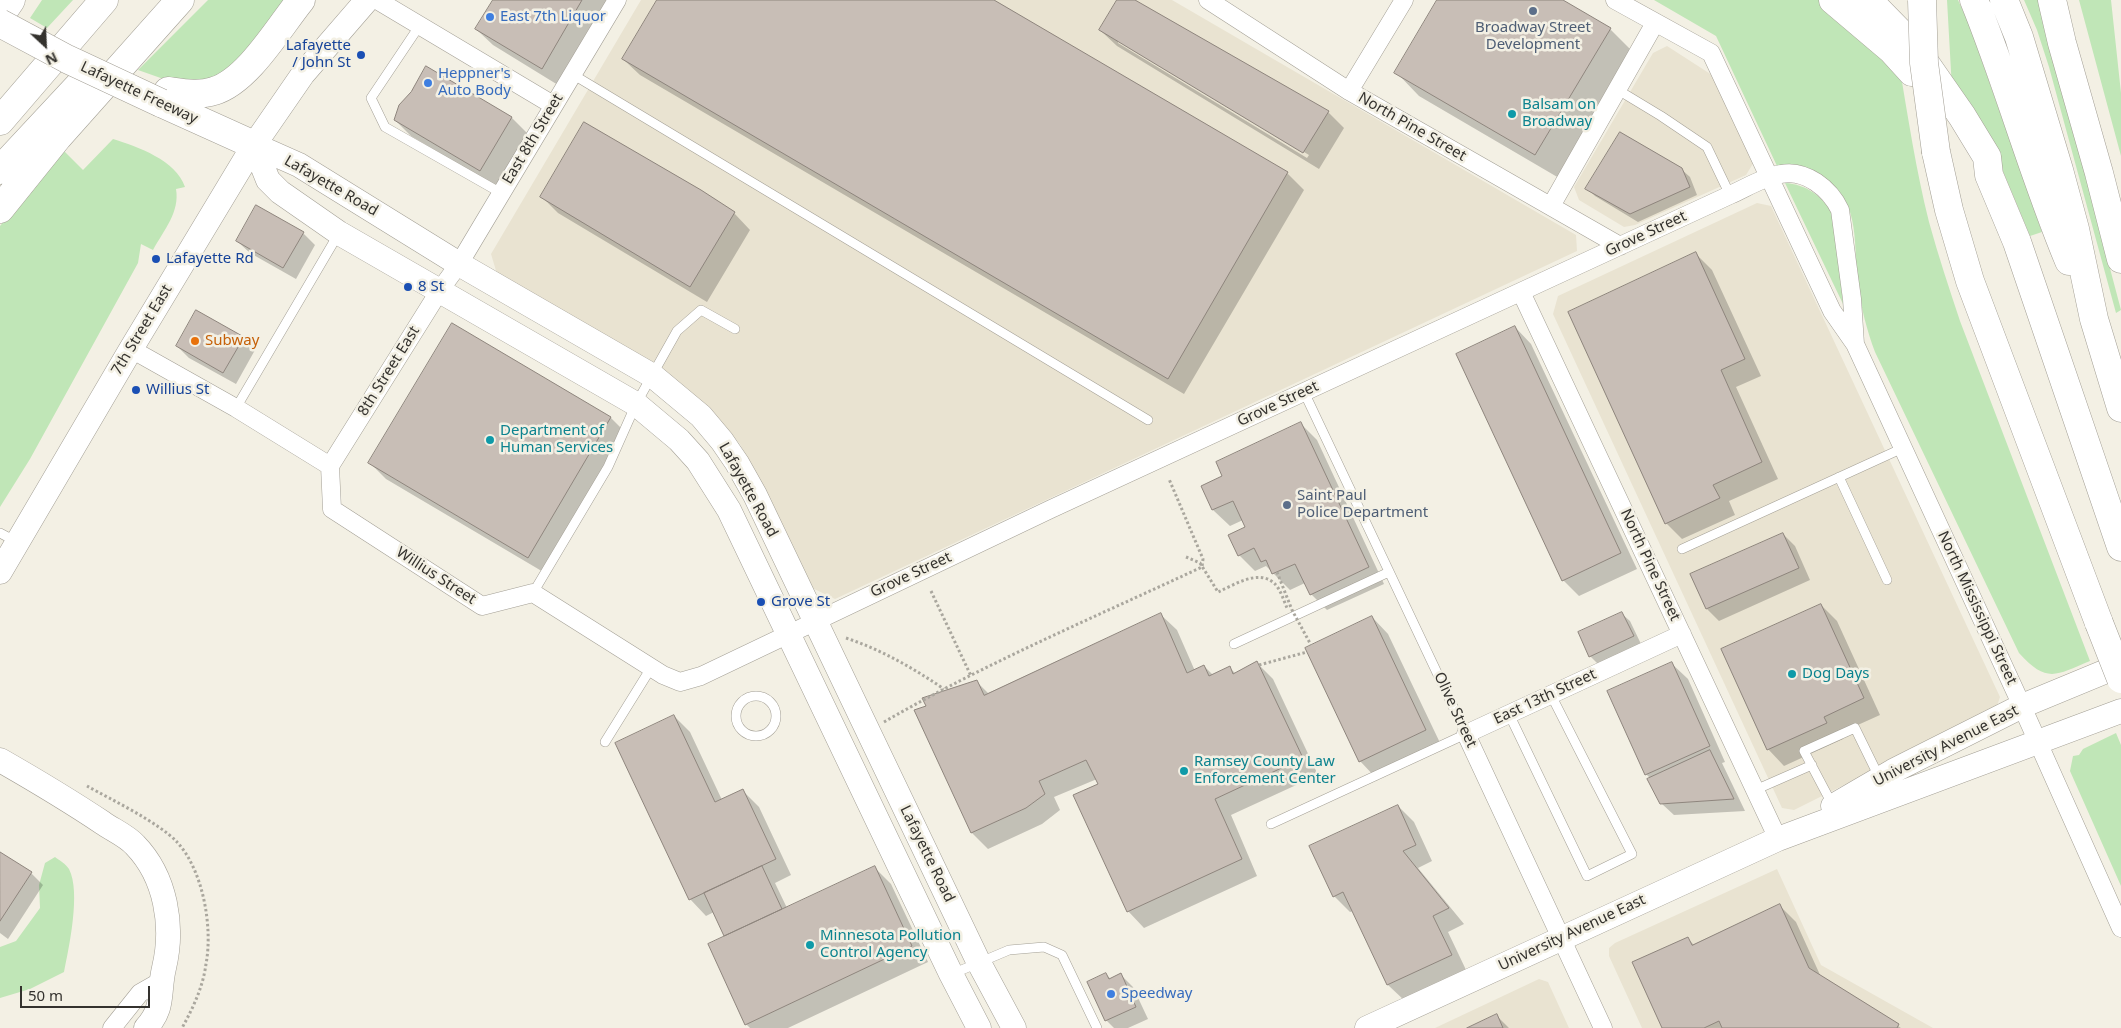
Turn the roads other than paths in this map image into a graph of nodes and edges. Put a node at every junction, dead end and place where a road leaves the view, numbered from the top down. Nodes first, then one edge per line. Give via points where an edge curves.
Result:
1 (11, 0) edge
2 (87, 0) edge
3 (104, 0) edge
4 (162, 0) edge
5 (180, 0) edge
6 (300, 0) edge
7 (367, 0) edge
8 (377, 0) edge
9 (617, 0) edge
10 (1208, 0) edge
11 (1404, 0) edge
12 (1616, 0) edge
13 (1833, 0) edge
14 (1868, 0) edge
15 (1922, 0) edge
16 (1974, 0) edge
17 (2004, 0) edge
18 (2052, 0) edge
19 (0, 16) edge
20 (0, 23) edge
21 (1655, 23) junction
22 (420, 25) junction
23 (572, 74) junction
24 (1349, 90) junction
25 (1618, 90) junction
26 (0, 95) edge
27 (165, 97) junction
28 (553, 105) junction
29 (0, 121) edge
30 (254, 145) junction
31 (0, 170) edge
32 (1989, 175) junction
33 (1770, 177) junction
34 (501, 193) junction
35 (1730, 195) junction
36 (1551, 206) junction
37 (0, 209) edge
38 (339, 233) junction
39 (1620, 246) junction
40 (2121, 259) edge
41 (449, 277) junction
42 (1522, 292) junction
43 (2094, 319) junction
44 (735, 329) dead end
45 (1855, 344) junction
46 (131, 349) junction
47 (653, 376) junction
48 (1304, 392) junction
49 (636, 404) junction
50 (236, 408) junction
51 (2121, 408) edge
52 (1148, 420) dead end
53 (1904, 448) junction
54 (330, 466) junction
55 (1839, 477) junction
56 (9, 537) edge
57 (2121, 547) edge
58 (1682, 548) dead end
59 (0, 572) edge
60 (1389, 572) junction
61 (1887, 580) dead end
62 (533, 593) junction
63 (814, 621) junction
64 (787, 633) junction
65 (1682, 634) junction
66 (1234, 644) dead end
67 (2121, 665) edge
68 (651, 668) junction
69 (2121, 679) edge
70 (1551, 695) junction
71 (2022, 706) junction
72 (2121, 710) edge
73 (1509, 714) junction
74 (766, 734) joint
75 (1466, 734) junction
76 (2038, 741) junction
77 (605, 742) dead end
78 (0, 760) edge
79 (1812, 765) junction
80 (1880, 779) junction
81 (1755, 790) junction
82 (1833, 806) junction
83 (1271, 824) dead end
84 (1778, 839) junction
85 (2121, 928) edge
86 (1562, 938) junction
87 (978, 961) junction
88 (951, 974) junction
89 (161, 981) junction
90 (112, 1028) edge
91 (146, 1028) edge
92 (979, 1028) edge
93 (1014, 1028) edge
94 (1097, 1028) edge
95 (1367, 1028) edge
96 (1603, 1028) edge

1 - 19 highway
2 - 26 highway
3 - 29 highway
4 - 31 highway
5 - 37 highway via 58,137
6 - 27 highway via 252,63 228,86 213,92
7 - 30 main road, 7th Street East via 303,74
8 - 22 street
9 - 23 street, East 8th Street
10 - 24 street, North Pine Street
11 - 24 street
12 - 21 street
13 - 32 highway via 1892,50 1910,70 1953,132
14 - 32 highway via 1914,46 1938,79 1987,157
15 - 69 highway, bridge via 1924,63 1936,152 1949,210 1970,281
16 - 43 highway via 2050,216
17 - 43 highway via 2022,46 2059,170
18 - 40 highway
20 - 27 highway, Lafayette Freeway, bridge via 67,59
21 - 25 street
21 - 33 street via 1711,53
22 - 28 street
22 - 34 lane via 371,98 385,126
23 - 28 street, East 8th Street
23 - 52 lane
24 - 36 street, North Pine Street
25 - 35 lane via 1707,147
25 - 36 street
27 - 30 highway, Lafayette Freeway
28 - 34 street, East 8th Street
30 - 38 main road, Lafayette Road via 268,180
30 - 41 main road, Lafayette Road via 299,165
30 - 46 main road, 7th Street East
32 - 57 highway via 2017,242
33 - 35 street, Grove Street
33 - 45 street, North Mississippi Street via 1832,311
33 - 45 street, North Mississippi Street via 1796,174 1826,188 1834,198 1844,228
34 - 41 street, East 8th Street
35 - 39 street, Grove Street
36 - 39 street, North Pine Street
38 - 41 main road, Lafayette Road
38 - 50 lane
39 - 42 street, Grove Street
41 - 47 main road, Lafayette Road
41 - 49 main road, Lafayette Road
41 - 54 street, 8th Street East
42 - 48 street, Grove Street
42 - 65 street, North Pine Street
43 - 51 highway
44 - 47 lane via 701,310 677,331
45 - 53 street, North Mississippi Street
46 - 50 street
46 - 56 main road, 7th Street East
47 - 49 lane
47 - 63 main road, Lafayette Road via 701,416 737,463
48 - 60 lane, Olive Street
48 - 63 street, Grove Street
49 - 62 lane via 608,467
49 - 64 main road, Lafayette Road via 679,440 713,483
50 - 54 street
53 - 55 lane
53 - 71 street, North Mississippi Street
54 - 62 street, Willius Street via 332,509 482,606
55 - 58 lane
55 - 61 lane
56 - 59 main road, 7th Street East
60 - 66 lane
60 - 75 lane, Olive Street
62 - 68 street
63 - 64 street, Grove Street
63 - 87 main road, Lafayette Road
64 - 68 street via 701,676 680,682
64 - 88 main road, Lafayette Road
65 - 70 street, East 13th Street
65 - 81 street, North Pine Street
67 - 71 main road, University Avenue East
68 - 77 lane
70 - 73 street, East 13th Street
70 - 73 lane via 1632,854 1587,876
71 - 76 street, North Mississippi Street
71 - 80 main road, University Avenue East
72 - 76 main road, University Avenue East
73 - 75 street, East 13th Street
74 - 74 lane via 775,722 775,708 764,697 746,697 736,710 737,724 749,735
75 - 83 lane, East 13th Street
75 - 86 street, Olive Street
76 - 84 main road, University Avenue East
76 - 85 street, North Mississippi Street
78 - 89 main road via 134,844 152,867 164,896 169,927 168,952
79 - 80 lane via 1804,751 1855,728
79 - 81 lane
79 - 82 lane
80 - 82 main road, University Avenue East
81 - 84 street, North Pine Street
82 - 84 main road, University Avenue East
84 - 86 main road, University Avenue East
86 - 95 main road, University Avenue East
86 - 96 street, Olive Street
87 - 88 lane
87 - 93 main road, Lafayette Road
87 - 94 lane via 1009,950 1044,947 1062,955
88 - 92 main road, Lafayette Road
89 - 90 street via 140,993
89 - 91 main road via 159,1009

